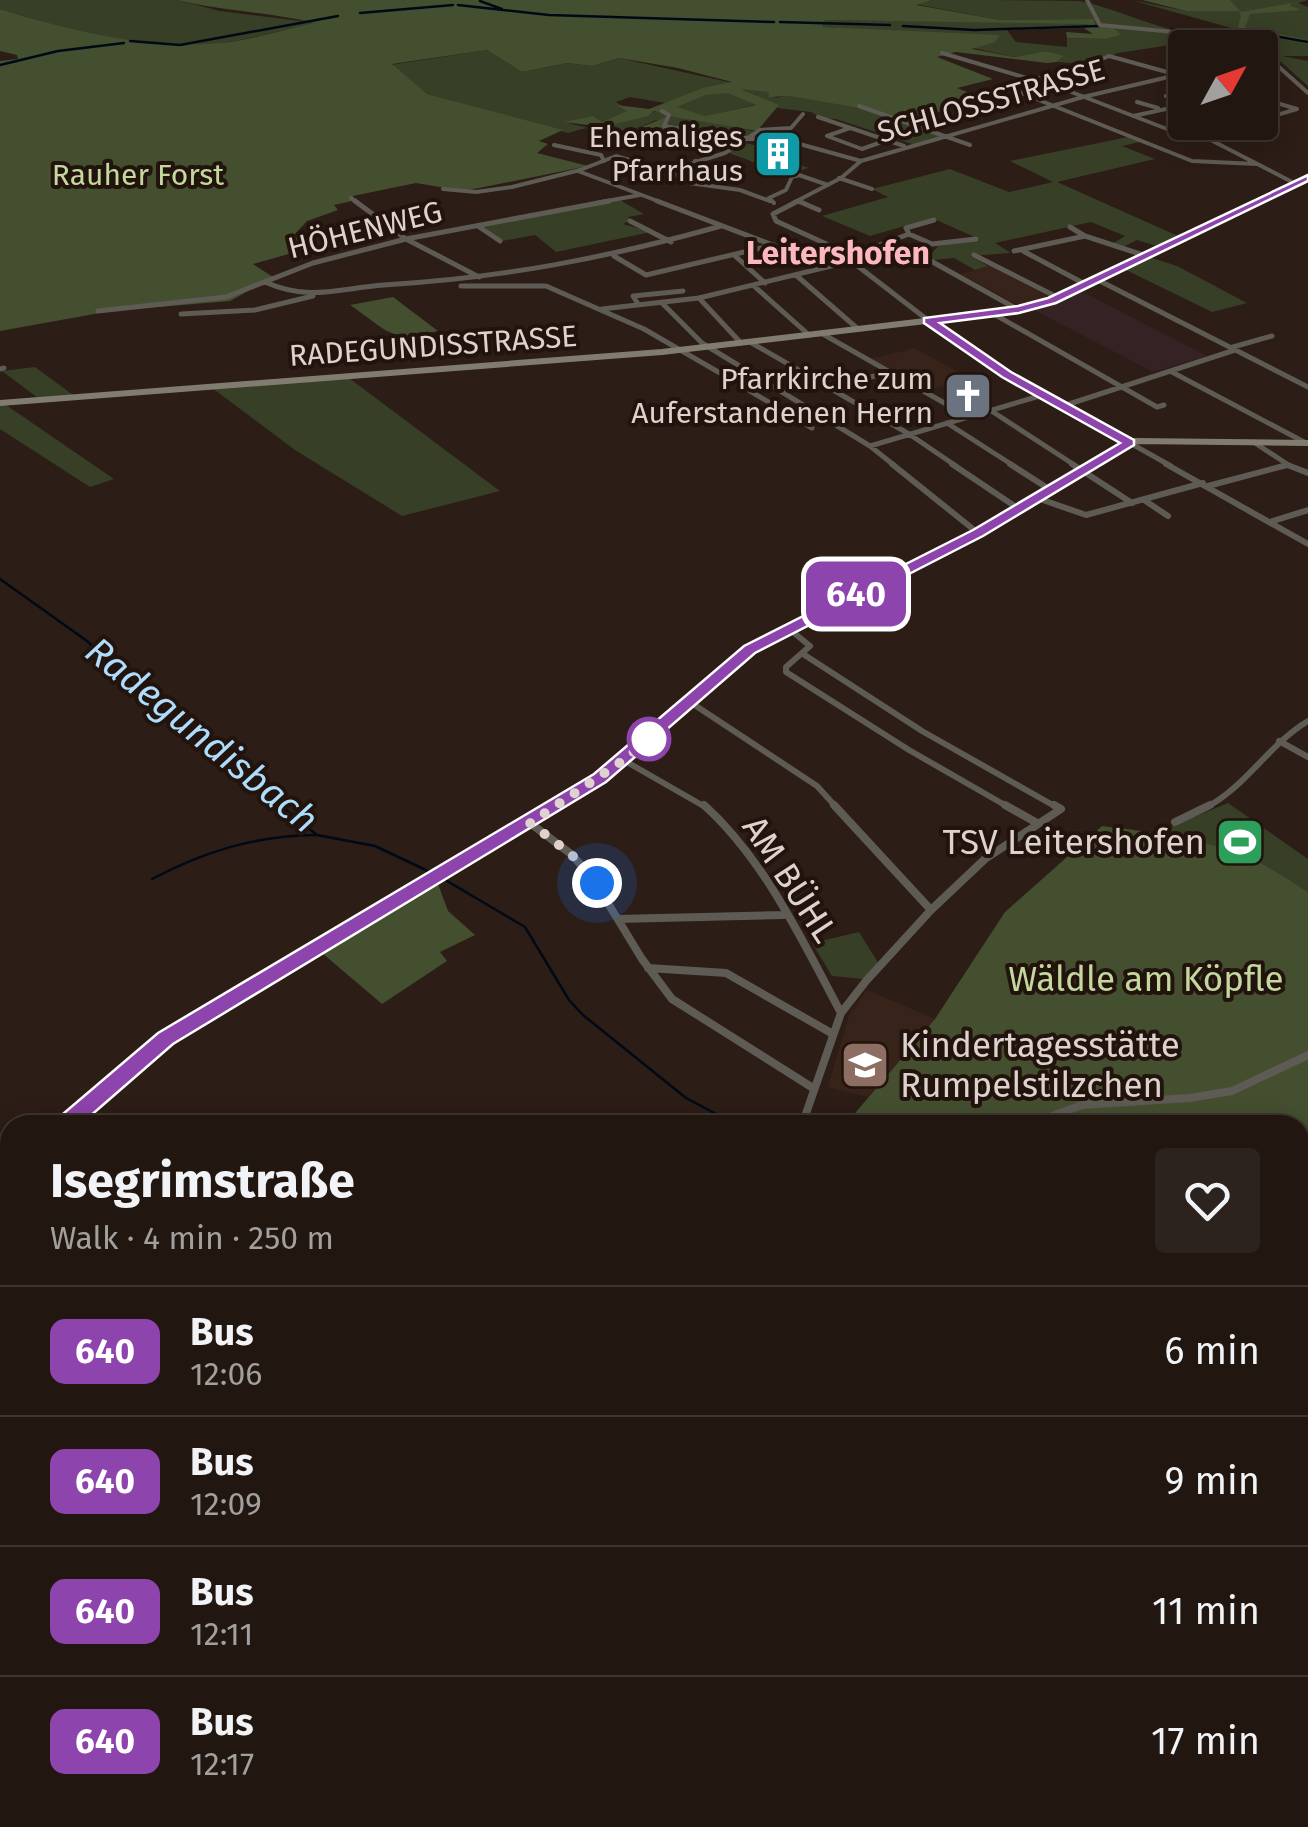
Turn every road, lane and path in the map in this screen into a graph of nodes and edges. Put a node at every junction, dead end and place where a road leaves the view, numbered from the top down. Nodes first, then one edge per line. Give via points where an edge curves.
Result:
1 (1087, 0) edge
2 (1168, 31) edge
3 (942, 53) dead end
4 (1278, 67) edge
5 (1168, 72) edge
6 (1168, 77) edge
7 (1032, 80) junction
8 (1004, 86) junction
9 (1308, 93) edge
10 (1083, 96) junction
11 (956, 102) dead end
12 (1138, 102) dead end
13 (1278, 103) edge
14 (861, 106) dead end
15 (1052, 106) junction
16 (1168, 108) edge
17 (1162, 110) junction
18 (662, 112) dead end
19 (802, 114) dead end
20 (1134, 116) junction
21 (818, 117) dead end
22 (1278, 117) edge
23 (1168, 126) edge
24 (850, 128) junction
25 (947, 136) junction
26 (752, 138) junction
27 (887, 140) junction
28 (1211, 140) edge
29 (970, 144) dead end
30 (554, 146) dead end
31 (908, 147) junction
32 (604, 161) junction
33 (695, 161) junction
34 (861, 161) junction
35 (1256, 164) junction
36 (666, 168) junction
37 (577, 170) junction
38 (840, 178) junction
39 (1308, 178) edge
40 (730, 180) dead end
41 (1298, 183) junction
42 (828, 186) junction
43 (442, 189) dead end
44 (872, 189) dead end
45 (640, 195) junction
46 (352, 198) dead end
47 (770, 201) junction
48 (798, 201) junction
49 (782, 206) junction
50 (818, 210) dead end
51 (934, 220) dead end
52 (630, 221) dead end
53 (478, 226) junction
54 (720, 226) junction
55 (1070, 228) dead end
56 (908, 234) junction
57 (1085, 236) junction
58 (406, 239) junction
59 (976, 239) dead end
60 (500, 241) dead end
61 (671, 242) junction
62 (774, 245) junction
63 (833, 246) junction
64 (857, 252) junction
65 (843, 254) junction
66 (734, 255) junction
67 (974, 255) dead end
68 (614, 256) junction
69 (1146, 256) junction
70 (853, 261) junction
71 (797, 276) junction
72 (478, 277) junction
73 (1096, 278) junction
74 (264, 282) junction
75 (766, 283) junction
76 (1086, 284) junction
77 (461, 286) dead end
78 (501, 286) junction
79 (754, 286) junction
80 (682, 291) dead end
81 (318, 295) junction
82 (699, 298) junction
83 (1058, 298) junction
84 (662, 303) junction
85 (638, 304) junction
86 (602, 309) junction
87 (1019, 310) junction
88 (98, 312) dead end
89 (992, 313) junction
90 (181, 314) dead end
91 (929, 321) junction
92 (858, 329) junction
93 (821, 333) junction
94 (809, 335) junction
95 (1272, 336) dead end
96 (746, 342) junction
97 (708, 346) junction
98 (1234, 349) junction
99 (682, 350) junction
100 (1170, 371) junction
101 (888, 372) junction
102 (720, 373) dead end
103 (1124, 387) junction
104 (1308, 387) edge
105 (830, 389) junction
106 (750, 391) dead end
107 (1043, 394) junction
108 (795, 399) junction
109 (0, 402) edge
110 (1164, 405) dead end
111 (774, 406) junction
112 (1063, 406) junction
113 (990, 410) junction
114 (969, 417) junction
115 (948, 423) junction
116 (812, 428) dead end
117 (909, 434) junction
118 (1130, 442) junction
119 (1255, 443) junction
120 (1307, 443) edge
121 (870, 446) junction
122 (1286, 465) junction
123 (1080, 470) junction
124 (1308, 473) edge
125 (1205, 485) junction
126 (1049, 490) junction
127 (1036, 498) junction
128 (1144, 500) junction
129 (1132, 502) junction
130 (1019, 509) junction
131 (1306, 512) edge
132 (1168, 516) dead end
133 (1270, 522) junction
134 (978, 533) junction
135 (1308, 542) edge
136 (788, 628) junction
137 (803, 654) junction
138 (690, 702) junction
139 (1308, 720) edge
140 (1279, 741) junction
141 (1308, 757) edge
142 (624, 760) junction
143 (1175, 822) dead end
144 (530, 823) junction
145 (1037, 823) junction
146 (930, 910) junction
147 (784, 915) junction
148 (618, 918) junction
149 (648, 968) junction
150 (841, 1013) junction
151 (833, 1034) junction
152 (1308, 1055) edge
153 (813, 1088) junction
154 (76, 1115) edge
155 (805, 1115) edge
156 (1055, 1115) edge

1 - 2 street via 1100,25
3 - 7 street
4 - 9 street
5 - 7 street via 1109,56
6 - 10 street, SCHLOSSSTRASSE
7 - 8 street
7 - 10 street
8 - 11 street
8 - 15 street
10 - 15 street, SCHLOSSSTRASSE
10 - 20 street
12 - 17 street
13 - 22 street via 1297,109
14 - 25 street
15 - 25 street, SCHLOSSSTRASSE
15 - 35 street via 1192,160
16 - 17 street
17 - 20 street
18 - 26 street via 669,115 664,126
19 - 26 street via 791,128 760,130
20 - 23 street
21 - 24 street
24 - 27 street
24 - 27 street via 826,136 862,149
25 - 29 street
25 - 31 street, SCHLOSSSTRASSE
26 - 33 street
26 - 34 street via 796,142
27 - 31 street
28 - 35 street
30 - 32 street
31 - 34 street, SCHLOSSSTRASSE
32 - 36 street via 619,155
32 - 37 street
33 - 36 street
33 - 40 street via 739,177
34 - 38 street, SCHLOSSSTRASSE
35 - 41 street
36 - 47 street via 672,177
37 - 43 street via 475,191
37 - 45 street
38 - 42 street, SCHLOSSSTRASSE
38 - 44 street
39 - 41 street, RADEGUNDISSTRASSE
41 - 69 street, RADEGUNDISSTRASSE
42 - 47 street via 799,175
42 - 48 street, SCHLOSSSTRASSE
45 - 53 street, HÖHENWEG
45 - 54 street
46 - 58 street
47 - 49 street
48 - 49 street, SCHLOSSSTRASSE
48 - 50 street
49 - 63 street, SCHLOSSSTRASSE via 772,214 776,221
51 - 56 street via 906,228
52 - 61 street
53 - 58 street, HÖHENWEG
53 - 60 street, HÖHENWEG
54 - 61 street
54 - 62 street
55 - 57 street
56 - 59 street via 932,244
56 - 64 street
57 - 69 street
57 - 76 street via 1017,251
58 - 72 street
58 - 74 street, HÖHENWEG
61 - 68 street
62 - 63 street via 802,253
62 - 66 street
63 - 65 street
64 - 65 street
64 - 87 street via 929,260
65 - 70 street
66 - 68 street via 646,275
66 - 75 street
67 - 83 street
68 - 72 street
69 - 73 street, RADEGUNDISSTRASSE
70 - 71 street
70 - 91 street
71 - 75 street
71 - 92 street
72 - 78 street
72 - 81 street
73 - 76 street, RADEGUNDISSTRASSE
73 - 98 street
74 - 81 street
74 - 88 street, HÖHENWEG via 226,298
75 - 79 street
76 - 83 street, RADEGUNDISSTRASSE
77 - 78 street
78 - 86 street via 546,286
79 - 82 street
79 - 94 street
80 - 85 street via 633,296
81 - 90 street via 255,310
82 - 84 street
82 - 96 street
83 - 87 street, RADEGUNDISSTRASSE
84 - 85 street
84 - 97 street
85 - 86 street
86 - 99 street
87 - 89 street, RADEGUNDISSTRASSE
89 - 91 street, RADEGUNDISSTRASSE
89 - 103 street
91 - 92 street, RADEGUNDISSTRASSE
91 - 107 street
92 - 93 street, RADEGUNDISSTRASSE
93 - 94 street, RADEGUNDISSTRASSE
93 - 101 street
94 - 96 street, RADEGUNDISSTRASSE
95 - 98 street
96 - 97 street, RADEGUNDISSTRASSE
96 - 105 street
97 - 99 street, RADEGUNDISSTRASSE
97 - 108 street
98 - 100 street
98 - 104 street
99 - 102 street
99 - 109 street, RADEGUNDISSTRASSE
100 - 103 street
100 - 120 street
101 - 105 street
101 - 114 street
103 - 110 street
103 - 112 street
105 - 117 street
106 - 111 street
107 - 112 street
107 - 113 street
108 - 111 street
108 - 121 street
111 - 116 street
112 - 118 street
113 - 114 street
113 - 123 street
114 - 115 street
115 - 117 street
115 - 126 street
117 - 121 street
117 - 130 street
118 - 119 street
118 - 123 street
118 - 125 street
119 - 120 street
119 - 122 street
121 - 134 street
122 - 124 street
122 - 125 street
123 - 126 street
123 - 129 street
125 - 128 street
125 - 133 street
126 - 127 street
127 - 129 street via 1086,515
127 - 130 street
128 - 129 street
128 - 132 street
130 - 134 street
131 - 133 street
133 - 135 street
134 - 136 street
136 - 137 street via 810,643
136 - 138 street via 750,649
137 - 145 street via 786,672
137 - 145 street via 938,741 1061,809
138 - 142 street
138 - 146 street via 817,786
139 - 140 street
140 - 141 street
140 - 143 street via 1222,799
142 - 144 street
142 - 147 street, AM BÜHL via 718,818
144 - 148 street via 586,869
144 - 154 street via 166,1038
145 - 146 street via 997,849
146 - 150 street
147 - 148 street
147 - 150 street, AM BÜHL
148 - 149 street
149 - 151 street via 726,973
149 - 153 street via 695,1016
150 - 151 street
151 - 153 street
152 - 156 street via 1232,1091 1082,1105
153 - 155 street

